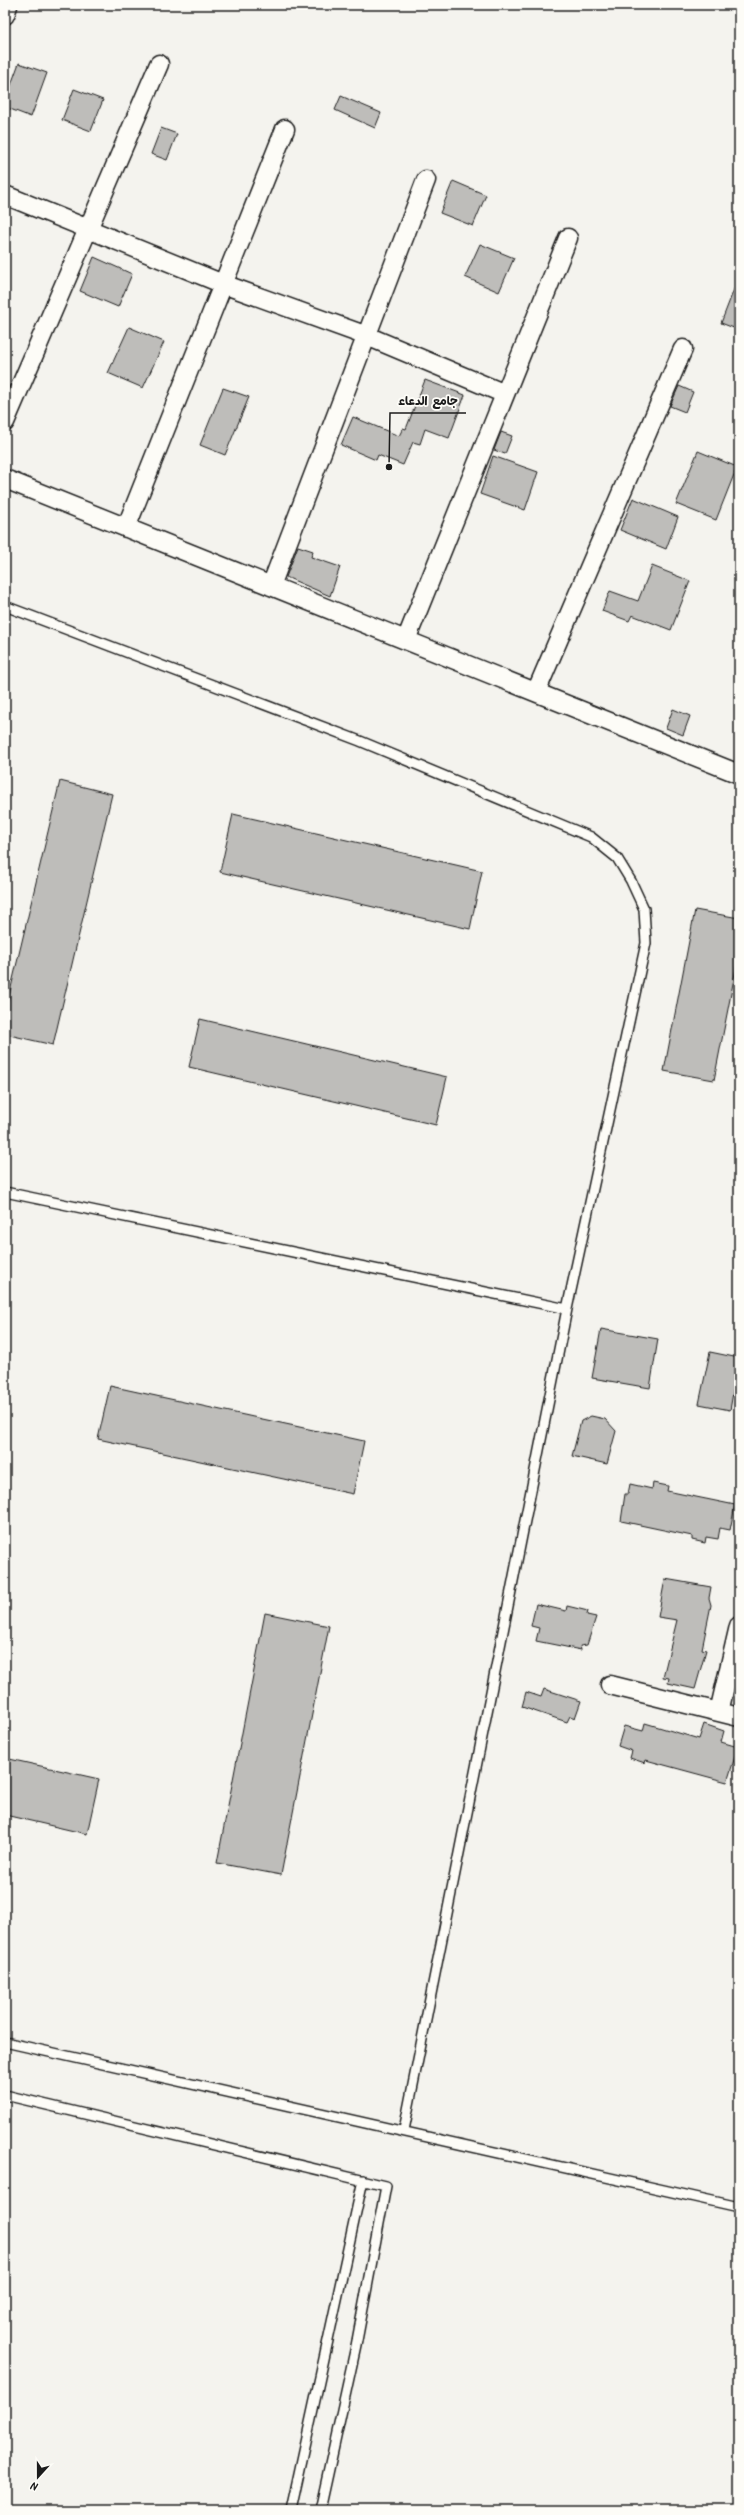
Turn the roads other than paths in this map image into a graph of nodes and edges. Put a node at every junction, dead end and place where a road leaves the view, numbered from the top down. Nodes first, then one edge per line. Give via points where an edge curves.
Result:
1 (159, 64) dead end
2 (285, 129) dead end
3 (426, 180) dead end
4 (5, 195) edge
5 (88, 229) junction
6 (568, 238) dead end
7 (223, 284) junction
8 (367, 336) junction
9 (683, 349) dead end
10 (505, 394) junction
11 (5, 422) edge
12 (5, 479) edge
13 (126, 528) junction
14 (270, 586) junction
15 (5, 606) edge
16 (406, 640) junction
17 (536, 692) junction
18 (739, 774) edge
19 (5, 1192) edge
20 (567, 1309) junction
21 (739, 1626) edge
22 (610, 1685) dead end
23 (719, 1712) junction
24 (739, 1717) edge
25 (5, 2042) edge
26 (5, 2095) edge
27 (404, 2130) junction
28 (363, 2180) junction
29 (739, 2206) edge
30 (291, 2510) edge
31 (320, 2510) edge

1 - 5 street
2 - 7 street
3 - 8 street
4 - 5 street
5 - 7 street
5 - 11 street
6 - 10 street
7 - 8 street
7 - 13 street
8 - 10 street
8 - 14 street
9 - 17 street
10 - 16 street
12 - 13 street
13 - 14 street
14 - 16 street
15 - 20 lane via 360,741 591,837 617,858 644,909 646,943
16 - 17 street
17 - 18 street
19 - 20 lane
20 - 27 lane
21 - 23 street
22 - 23 street
23 - 24 street
25 - 27 lane
26 - 28 lane
27 - 29 lane
28 - 30 lane
28 - 31 lane via 386,2186 356,2346

